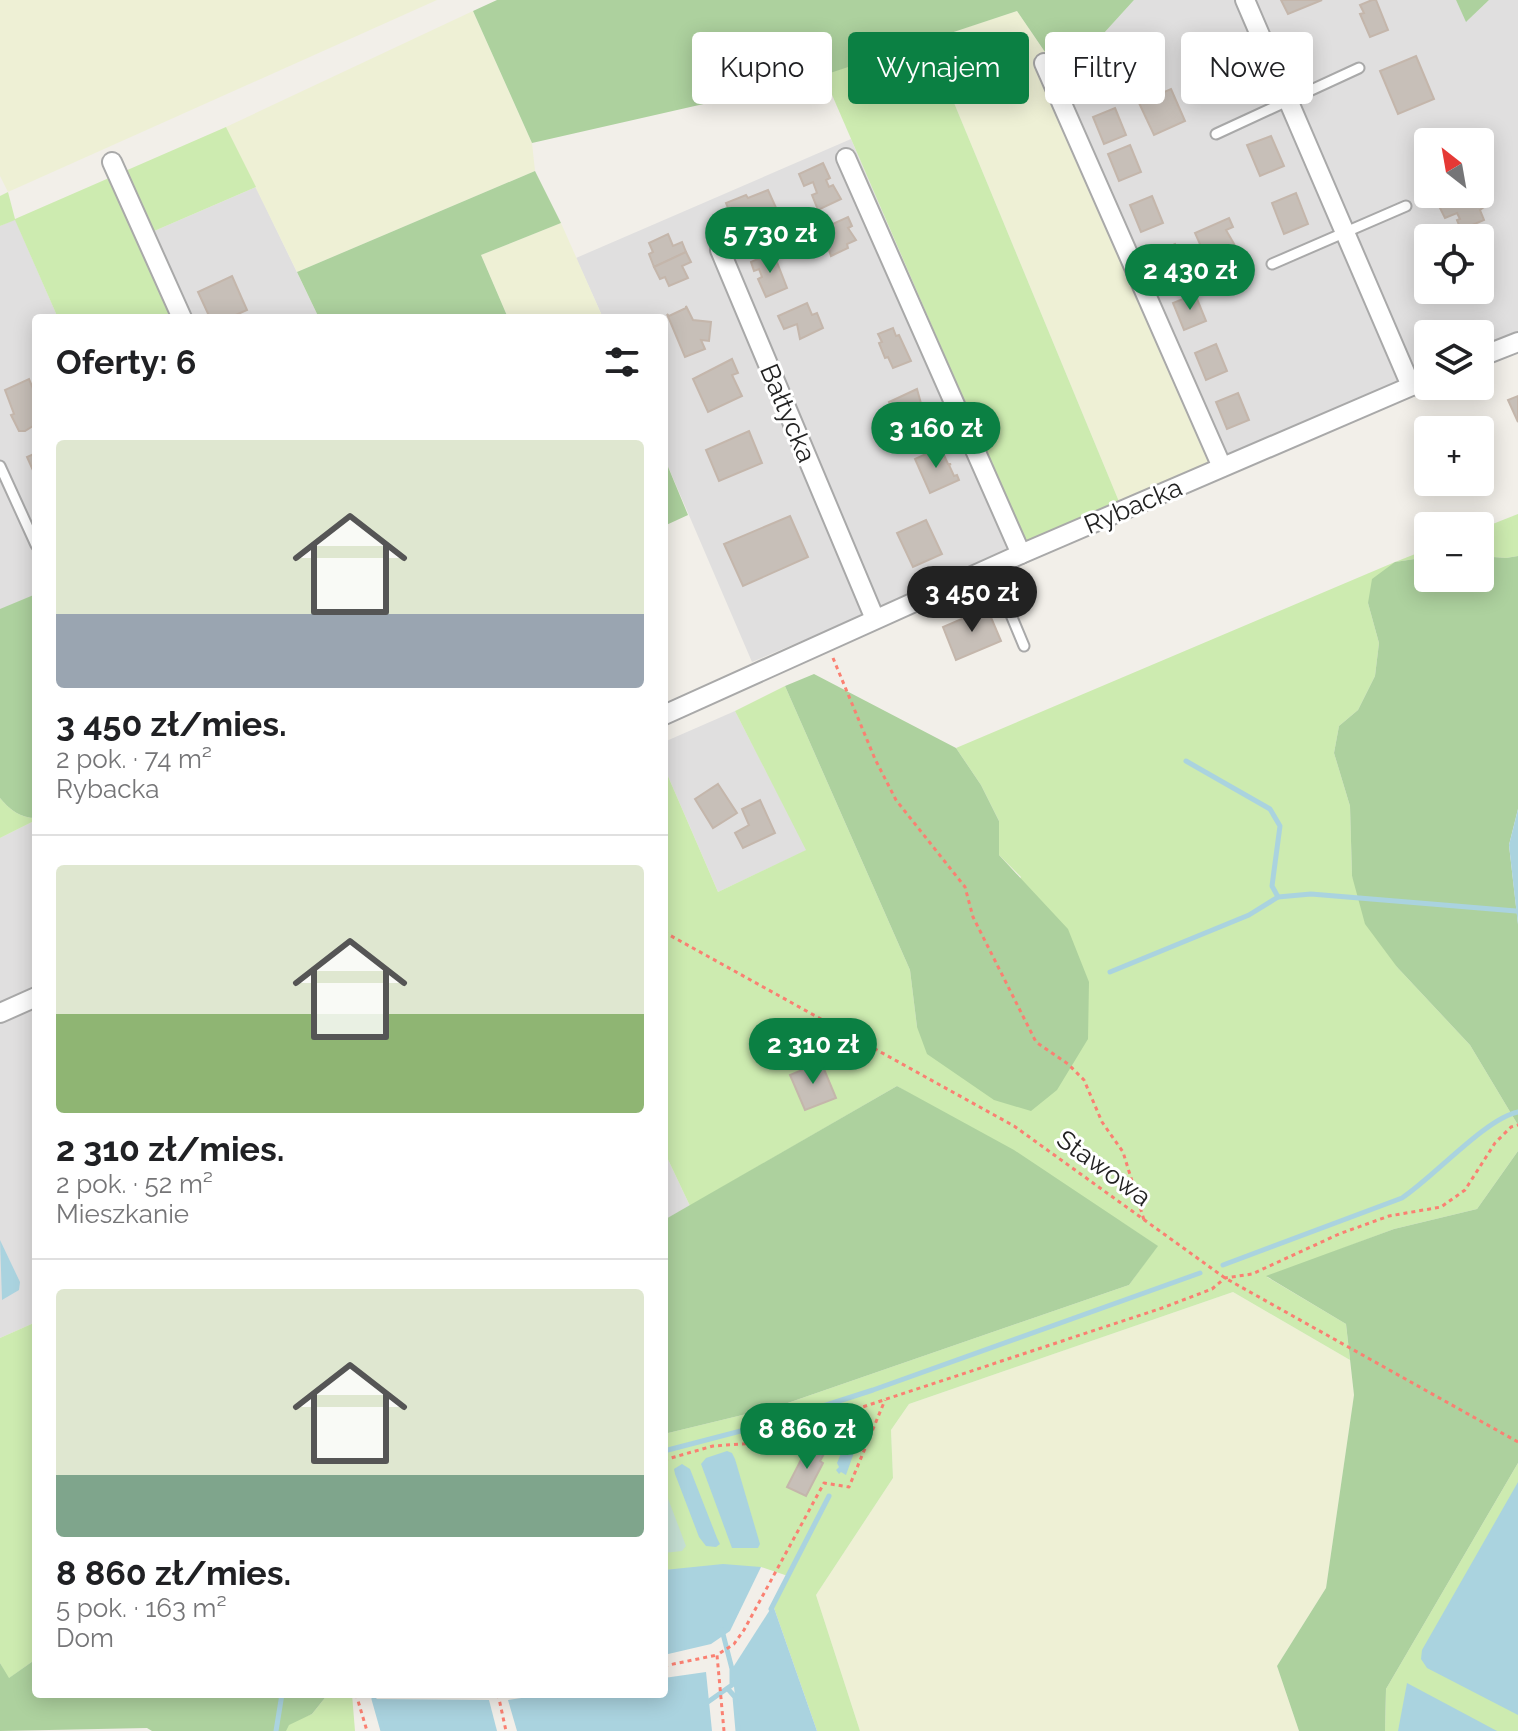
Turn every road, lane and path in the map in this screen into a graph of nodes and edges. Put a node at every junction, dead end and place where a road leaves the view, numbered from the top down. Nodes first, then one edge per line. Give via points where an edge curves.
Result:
1 (1245, 0) edge
2 (1259, 32) edge
3 (1044, 63) dead end
4 (1359, 68) dead end
5 (1313, 90) edge
6 (1282, 104) edge
7 (1290, 104) edge
8 (1216, 134) dead end
9 (846, 158) dead end
10 (112, 162) dead end
11 (1406, 206) dead end
12 (1345, 233) junction
13 (720, 250) dead end
14 (1272, 264) dead end
15 (180, 314) edge
16 (1518, 342) edge
17 (1494, 351) edge
18 (1414, 373) edge
19 (1414, 385) edge
20 (0, 466) edge
21 (1222, 467) junction
22 (32, 536) edge
23 (1021, 554) junction
24 (991, 567) junction
25 (875, 619) junction
26 (824, 641) junction
27 (1024, 646) dead end
28 (668, 713) edge
29 (668, 934) edge
30 (32, 999) edge
31 (0, 1013) edge
32 (1518, 1125) edge
33 (1144, 1220) junction
34 (1225, 1278) junction
35 (885, 1399) junction
36 (1518, 1442) edge
37 (668, 1459) edge
38 (719, 1654) junction
39 (668, 1665) edge
40 (357, 1698) edge
41 (499, 1698) edge
42 (367, 1731) edge
43 (506, 1731) edge
44 (724, 1731) edge

1 - 2 street
3 - 21 street
4 - 5 lane
6 - 8 lane
7 - 12 street
9 - 23 street
10 - 15 street
11 - 12 lane
12 - 14 lane
12 - 18 street
13 - 25 street, Bałtycka
16 - 17 street
19 - 21 street, Rybacka
20 - 22 lane
21 - 23 street, Rybacka
23 - 24 street, Rybacka
24 - 25 street, Rybacka
24 - 27 lane
25 - 26 street, Rybacka
26 - 28 street, Rybacka
26 - 33 path via 896,800 965,887 973,917 1036,1042 1084,1080 1102,1122 1123,1152
29 - 33 path, Stawowa via 1014,1126
30 - 31 street
32 - 34 path via 1495,1143 1465,1190 1441,1207 1389,1216 1252,1274
33 - 34 path, Stawowa
34 - 35 path via 1212,1289 1162,1308
34 - 36 path, Stawowa
35 - 37 path via 771,1442 713,1446
35 - 38 path via 849,1487 824,1483 744,1630
38 - 39 path
38 - 44 path
40 - 42 path
41 - 43 path

